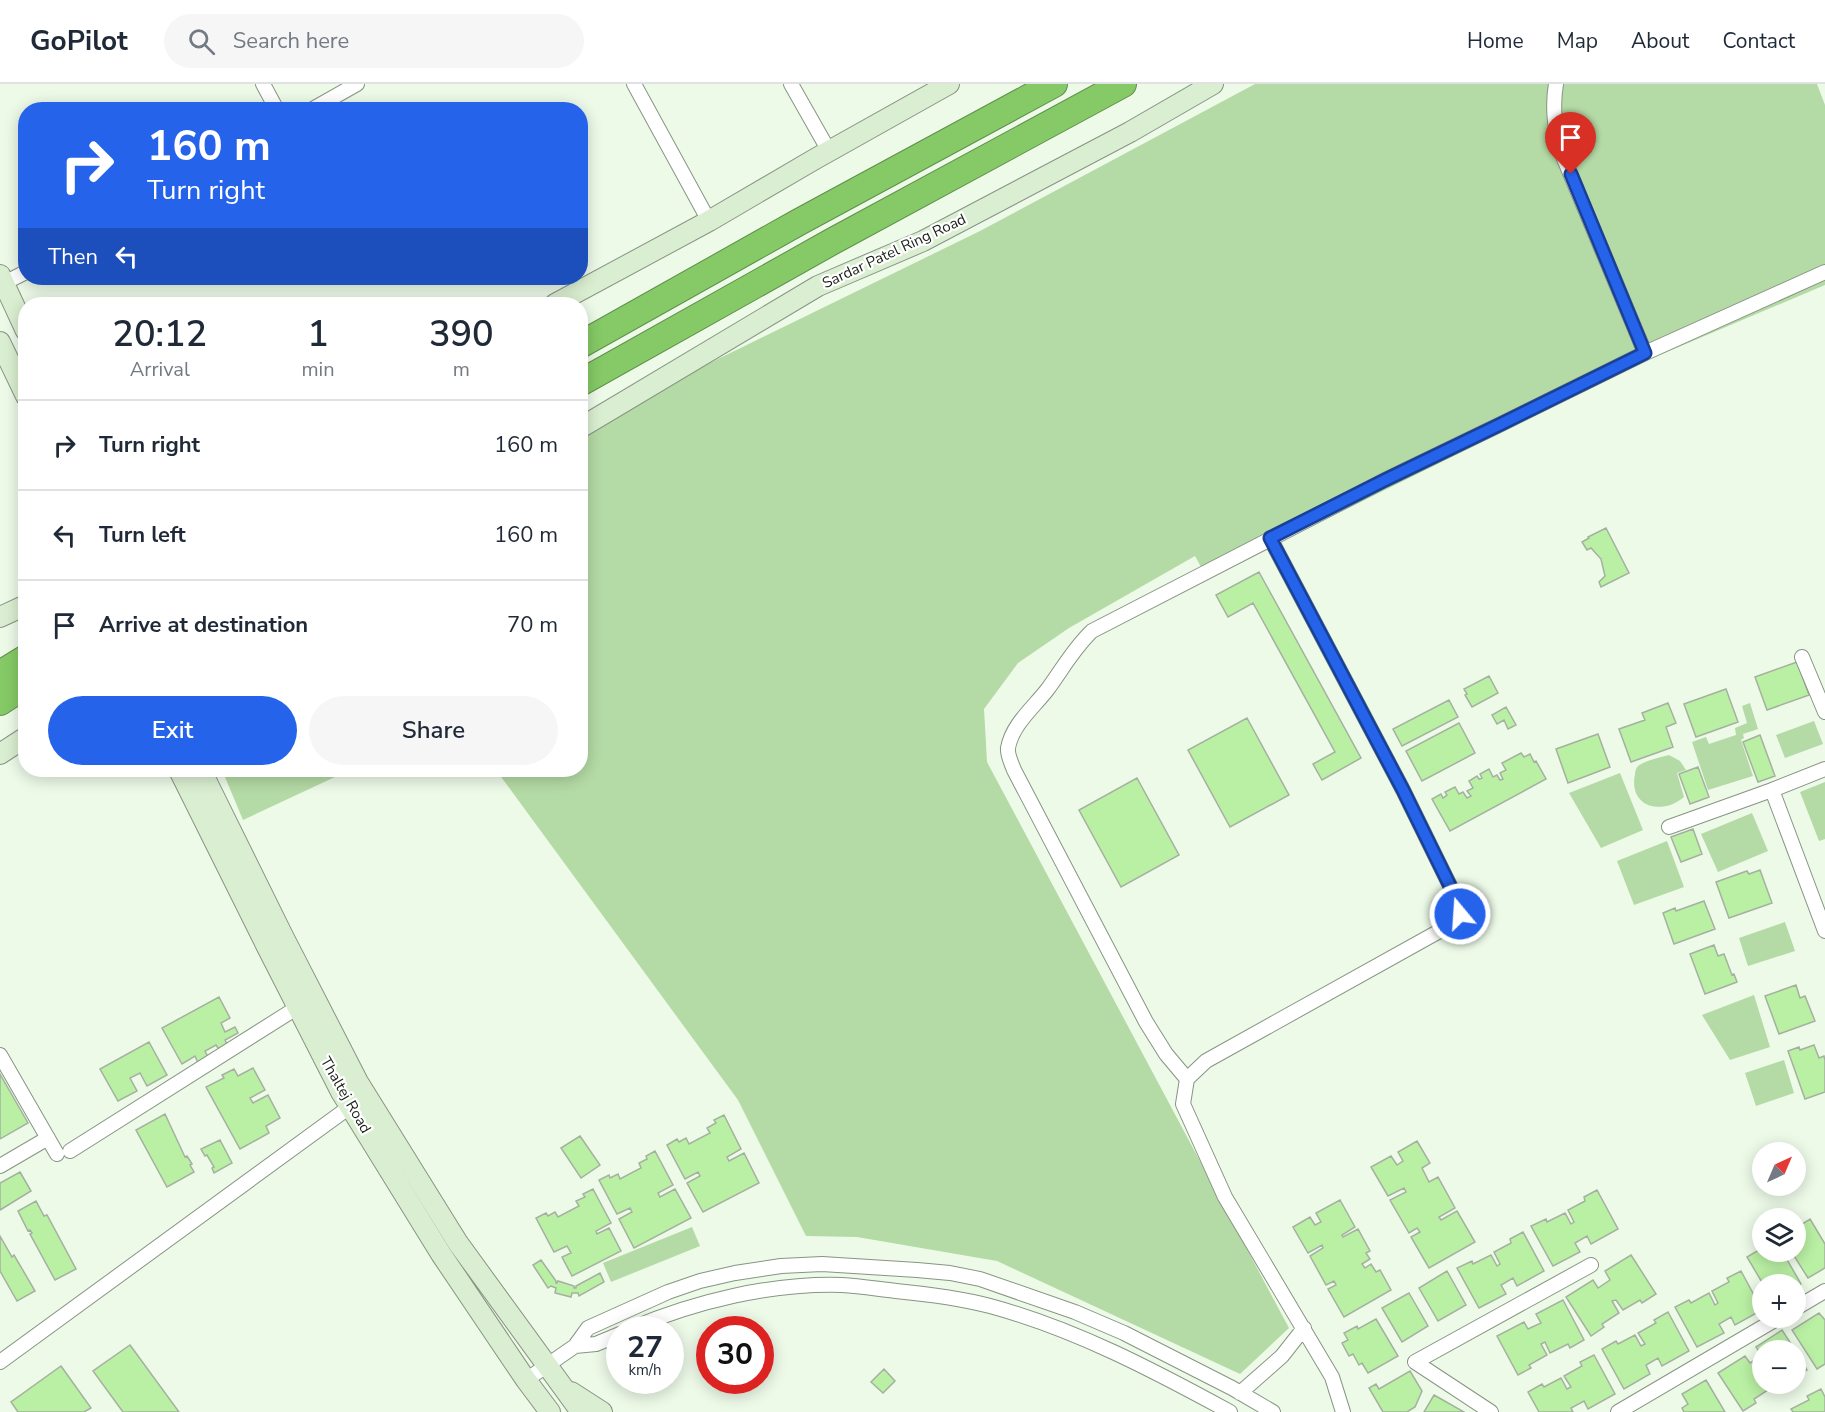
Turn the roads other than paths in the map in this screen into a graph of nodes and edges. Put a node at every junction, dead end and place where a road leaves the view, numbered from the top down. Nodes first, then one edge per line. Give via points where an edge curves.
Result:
1 (263, 84) edge
2 (357, 84) edge
3 (634, 84) edge
4 (791, 84) edge
5 (949, 84) edge
6 (1054, 84) edge
7 (1124, 84) edge
8 (1213, 84) edge
9 (1556, 84) edge
10 (273, 102) edge
11 (324, 102) edge
12 (829, 151) junction
13 (709, 221) junction
14 (1825, 272) edge
15 (18, 275) edge
16 (1, 281) edge
17 (568, 297) edge
18 (18, 315) edge
19 (588, 341) edge
20 (0, 342) edge
21 (1645, 353) junction
22 (18, 379) edge
23 (588, 379) edge
24 (588, 423) edge
25 (1270, 538) junction
26 (18, 609) edge
27 (0, 618) edge
28 (1802, 657) dead end
29 (18, 663) edge
30 (0, 674) edge
31 (18, 690) edge
32 (0, 702) edge
33 (1825, 712) edge
34 (18, 742) edge
35 (0, 754) edge
36 (1825, 768) edge
37 (183, 777) edge
38 (204, 777) edge
39 (1772, 790) junction
40 (1669, 827) dead end
41 (1825, 931) edge
42 (298, 1007) junction
43 (0, 1055) edge
44 (1186, 1079) junction
45 (358, 1100) junction
46 (48, 1138) junction
47 (0, 1166) edge
48 (1591, 1266) dead end
49 (1825, 1291) edge
50 (1806, 1302) edge
51 (668, 1316) edge
52 (1304, 1328) junction
53 (1761, 1328) edge
54 (606, 1340) edge
55 (575, 1346) junction
56 (0, 1362) edge
57 (547, 1364) junction
58 (526, 1380) junction
59 (564, 1388) junction
60 (1240, 1393) junction
61 (546, 1409) edge
62 (581, 1412) edge
63 (602, 1412) edge
64 (1230, 1412) edge
65 (1273, 1412) edge
66 (1343, 1412) edge
67 (1491, 1412) edge
68 (1618, 1412) edge

1 - 10 street
2 - 11 street
3 - 13 street
4 - 12 street
5 - 12 main road
6 - 19 highway
7 - 23 highway
8 - 24 main road, Sardar Patel Ring Road via 923,241 818,286
9 - 21 street via 1553,107 1560,149
12 - 13 main road
13 - 17 main road
14 - 21 street
15 - 16 street
16 - 18 main road
20 - 22 main road
21 - 25 street
25 - 44 street via 1092,632 1079,643 1025,716 1008,750 1014,770 1146,1022
25 - 44 street via 1403,790 1460,914 1445,928 1206,1061
26 - 27 main road
28 - 33 street
29 - 30 highway
31 - 32 highway
34 - 35 main road
36 - 39 street
37 - 42 main road, Thaltej Road
38 - 45 main road
39 - 40 street
39 - 41 street
42 - 45 main road, Thaltej Road via 341,1092
42 - 46 street via 63,1152
43 - 46 street
44 - 52 street via 1183,1104 1225,1197
45 - 56 street
45 - 57 main road
45 - 58 main road, Thaltej Road via 441,1254
46 - 47 street
48 - 67 street via 1415,1362
49 - 50 street
51 - 64 street via 743,1294 790,1287 842,1285 939,1295 990,1306 1096,1344
52 - 60 street via 1282,1356
52 - 66 street via 1332,1377
53 - 68 street
54 - 55 street
55 - 57 street
55 - 60 street via 588,1328 700,1281 781,1266 908,1269 980,1279 1074,1312
57 - 58 street
57 - 59 main road
58 - 61 main road, Thaltej Road
59 - 62 main road
59 - 63 main road
60 - 65 street

